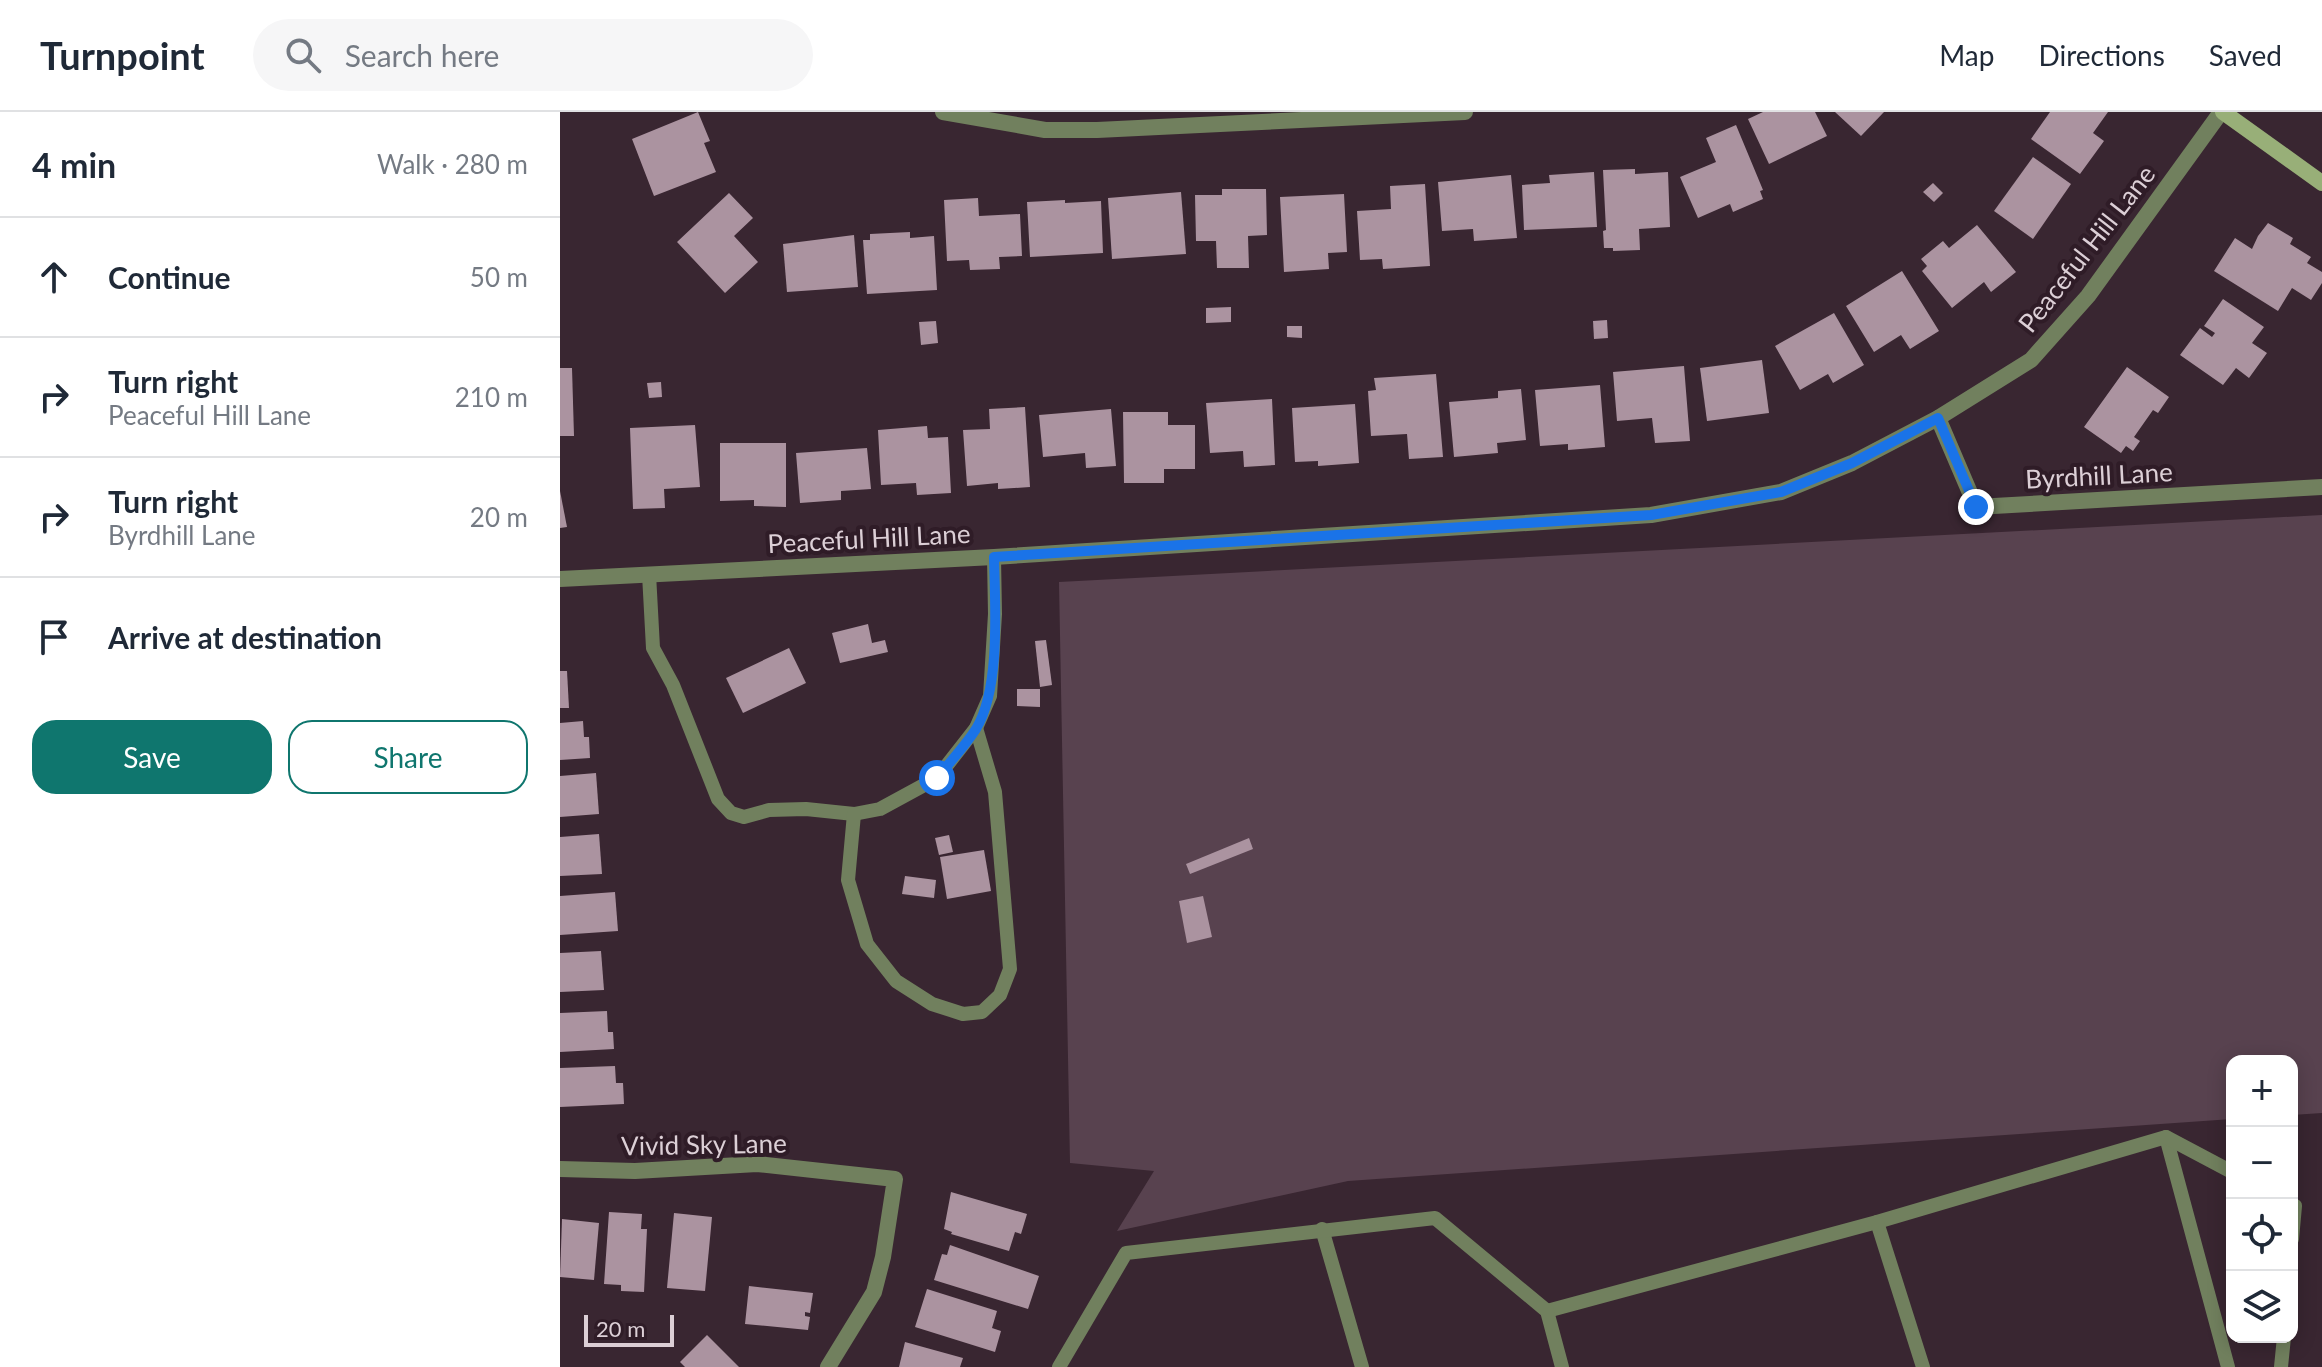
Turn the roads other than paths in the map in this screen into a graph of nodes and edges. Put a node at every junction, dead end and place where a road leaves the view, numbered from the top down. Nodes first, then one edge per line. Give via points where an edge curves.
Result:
1 (943, 112) edge
2 (1465, 112) edge
3 (2222, 112) edge
4 (2322, 183) edge
5 (1938, 418) junction
6 (2322, 487) edge
7 (994, 557) junction
8 (649, 574) junction
9 (560, 579) edge
10 (976, 728) junction
11 (854, 814) junction
12 (2166, 1137) junction
13 (560, 1169) edge
14 (2226, 1169) edge
15 (1877, 1222) junction
16 (1322, 1229) junction
17 (1547, 1311) junction
18 (2283, 1343) edge
19 (828, 1367) edge
20 (1059, 1367) edge
21 (1362, 1367) edge
22 (1562, 1367) edge
23 (1923, 1367) edge
24 (2228, 1367) edge
25 (2281, 1367) edge

1 - 2 street via 1045,130 1097,130
3 - 4 street
3 - 5 street, Peaceful Hill Lane via 2058,333 2031,360
5 - 6 street, Byrdhill Lane via 1976,507
5 - 7 street, Peaceful Hill Lane via 1852,463 1781,492 1651,515
7 - 8 street, Peaceful Hill Lane
7 - 10 lane via 990,696
8 - 9 street, Peaceful Hill Lane
8 - 11 lane via 653,648 718,799 731,813 744,817 769,810
10 - 11 lane via 937,778 880,809
10 - 11 lane via 995,792 1010,969 1000,995 982,1012 963,1014 932,1004 896,981 867,944 848,880
12 - 14 lane
12 - 15 lane
12 - 24 lane
13 - 19 street, Vivid Sky Lane via 757,1164 895,1179 874,1292
15 - 17 lane
15 - 23 lane
16 - 17 lane via 1435,1218
16 - 20 lane via 1126,1253
16 - 21 lane
17 - 22 lane
18 - 25 lane

